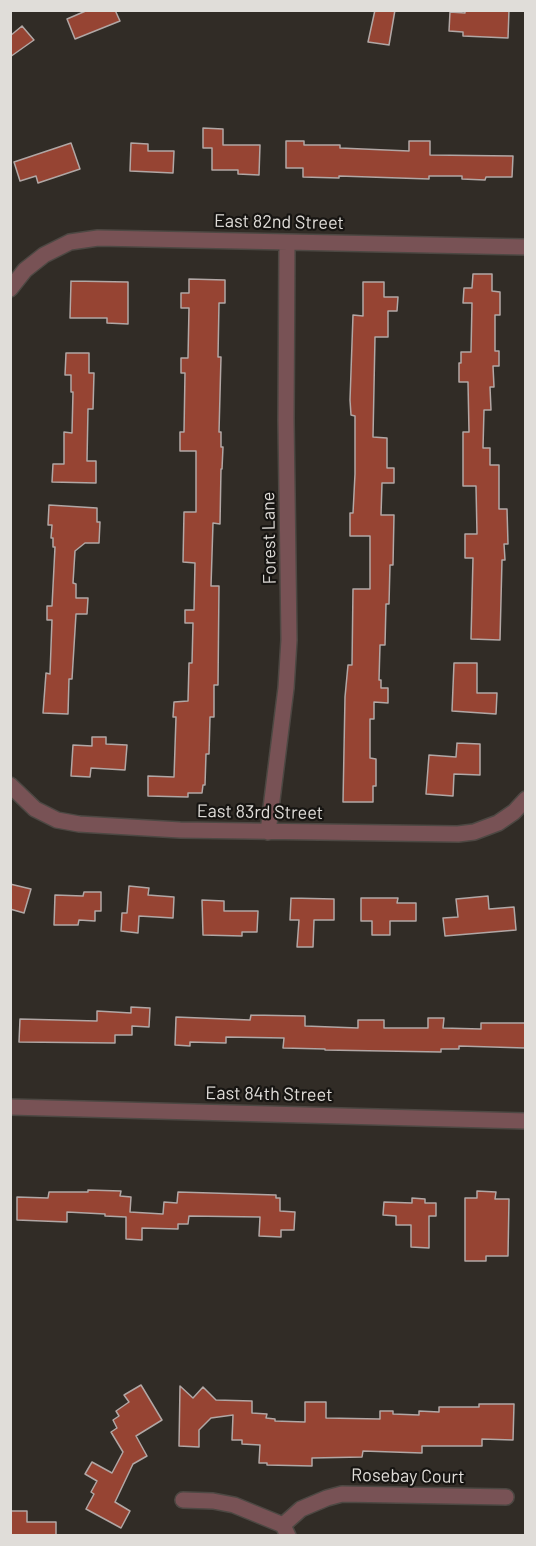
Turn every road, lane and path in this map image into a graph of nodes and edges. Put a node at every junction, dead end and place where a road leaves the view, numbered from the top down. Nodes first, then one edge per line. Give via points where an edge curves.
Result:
1 (287, 242) junction
2 (525, 247) edge
3 (10, 289) edge
4 (13, 788) edge
5 (525, 799) edge
6 (268, 832) junction
7 (10, 1107) edge
8 (525, 1121) edge
9 (506, 1497) dead end
10 (183, 1500) dead end
11 (286, 1530) edge

1 - 2 street, East 82nd Street
1 - 3 street, East 82nd Street via 98,238 63,244 36,260
1 - 6 street, Forest Lane via 289,640
4 - 6 street, East 83rd Street via 42,813 79,824
5 - 6 street, East 83rd Street via 510,814 474,832
7 - 8 street, East 84th Street
9 - 11 street, Rosebay Court via 342,1494 301,1509
10 - 11 street via 234,1505

